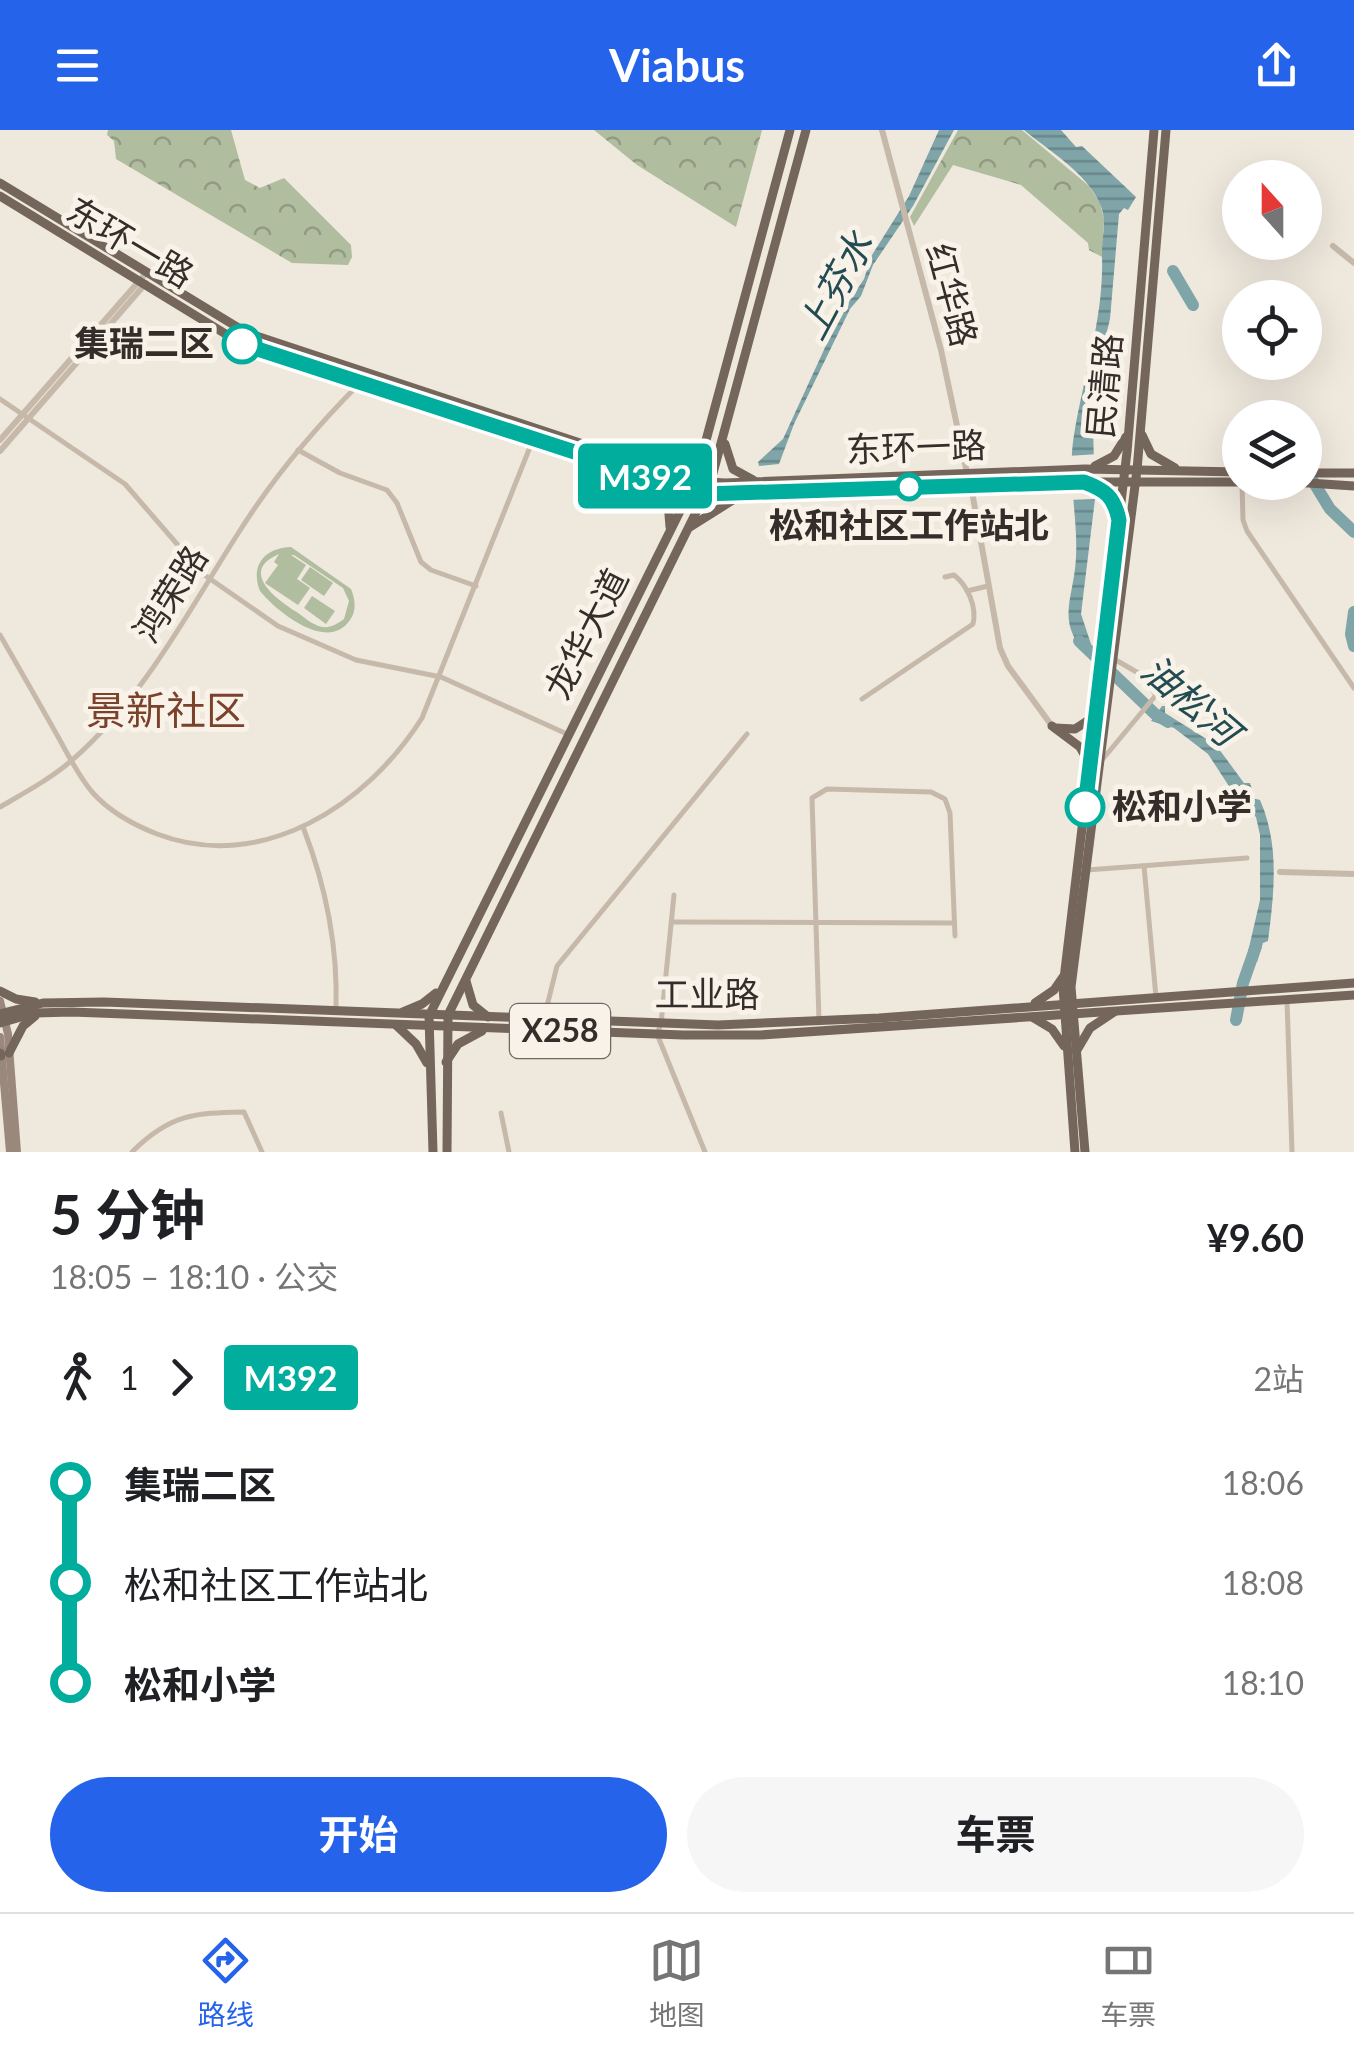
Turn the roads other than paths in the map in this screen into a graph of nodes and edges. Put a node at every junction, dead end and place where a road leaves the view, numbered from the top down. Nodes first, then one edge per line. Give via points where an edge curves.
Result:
1 (790, 130) edge
2 (806, 130) edge
3 (882, 130) edge
4 (1154, 130) edge
5 (1166, 130) edge
6 (0, 183) edge
7 (0, 196) edge
8 (1333, 246) dead end
9 (1354, 263) edge
10 (147, 272) junction
11 (143, 283) junction
12 (360, 382) junction
13 (0, 400) edge
14 (26, 417) junction
15 (537, 428) junction
16 (1129, 430) junction
17 (1141, 430) junction
18 (725, 434) junction
19 (533, 439) junction
20 (0, 440) edge
21 (707, 440) junction
22 (298, 450) junction
23 (0, 451) edge
24 (1099, 467) junction
25 (1125, 469) junction
26 (1187, 471) junction
27 (650, 472) junction
28 (1222, 472) edge
29 (1322, 473) edge
30 (1354, 474) edge
31 (1136, 476) junction
32 (969, 479) junction
33 (747, 480) junction
34 (1124, 481) junction
35 (1222, 482) edge
36 (710, 484) junction
37 (1100, 485) junction
38 (1322, 485) edge
39 (692, 486) junction
40 (1354, 486) edge
41 (704, 494) junction
42 (743, 494) junction
43 (1242, 500) edge
44 (1119, 520) junction
45 (687, 530) junction
46 (669, 532) junction
47 (944, 577) dead end
48 (210, 580) junction
49 (476, 586) junction
50 (988, 586) junction
51 (967, 591) junction
52 (0, 635) edge
53 (1114, 659) junction
54 (441, 677) junction
55 (1354, 688) edge
56 (862, 699) dead end
57 (1096, 714) junction
58 (1052, 726) junction
59 (568, 734) junction
60 (747, 734) dead end
61 (582, 742) junction
62 (72, 760) junction
63 (1101, 761) junction
64 (1090, 768) junction
65 (0, 807) edge
66 (304, 826) junction
67 (1247, 858) dead end
68 (1144, 866) junction
69 (1086, 870) junction
70 (1280, 872) dead end
71 (1354, 874) edge
72 (674, 895) dead end
73 (672, 922) junction
74 (816, 922) junction
75 (955, 923) junction
76 (955, 936) dead end
77 (1065, 974) junction
78 (466, 979) junction
79 (1354, 984) edge
80 (442, 988) junction
81 (0, 991) edge
82 (1354, 995) edge
83 (1260, 996) junction
84 (1156, 998) junction
85 (1225, 999) junction
86 (1287, 1000) junction
87 (0, 1001) edge
88 (44, 1008) junction
89 (1067, 1009) junction
90 (1120, 1010) junction
91 (1029, 1011) junction
92 (336, 1013) junction
93 (383, 1014) junction
94 (2, 1018) edge
95 (543, 1020) junction
96 (429, 1021) junction
97 (446, 1021) junction
98 (819, 1021) junction
99 (490, 1023) junction
100 (396, 1024) junction
101 (662, 1024) junction
102 (656, 1034) junction
103 (0, 1037) edge
104 (3, 1054) edge
105 (1072, 1057) junction
106 (445, 1065) junction
107 (431, 1075) junction
108 (501, 1113) dead end
109 (132, 1151) edge
110 (14, 1152) edge
111 (262, 1152) edge
112 (433, 1152) edge
113 (446, 1152) edge
114 (509, 1152) edge
115 (705, 1152) edge
116 (1075, 1152) edge
117 (1084, 1152) edge
118 (1292, 1152) edge

1 - 21 main road, 龙华大道
2 - 18 main road, 龙华大道
3 - 32 street, 红华路
4 - 16 main road, 民清路
5 - 17 main road, 民清路
6 - 10 main road, 东环一路
7 - 11 main road, 东环一路
8 - 9 street
10 - 11 street
10 - 15 main road, 东环一路 via 247,334
11 - 12 main road, 东环一路 via 242,344
11 - 14 street
12 - 19 main road, 东环一路
12 - 22 street, 鸿荣路
13 - 14 street
14 - 20 street
14 - 23 street
14 - 48 street via 125,484
15 - 19 street
15 - 27 main road, 东环一路
16 - 24 main road
16 - 25 main road, 民清路
17 - 26 main road via 1155,458
17 - 31 main road, 民清路
18 - 33 main road via 728,462
18 - 36 main road, 龙华大道
19 - 27 main road, 东环一路
19 - 49 street
21 - 27 main road via 682,463
21 - 39 main road, 龙华大道
22 - 48 street, 鸿荣路
22 - 49 street via 388,490 421,562
24 - 25 main road, 东环一路
24 - 32 main road, 东环一路
25 - 31 main road, 东环一路
25 - 34 main road, 民清路
26 - 28 main road, 东环一路
26 - 31 main road, 东环一路
27 - 39 main road, 东环一路
27 - 46 main road via 668,502
29 - 30 main road
31 - 34 main road, 东环一路
31 - 35 main road, 东环一路
31 - 53 main road, 民清路
32 - 33 main road, 东环一路
32 - 37 main road, 东环一路
32 - 42 main road, 东环一路
32 - 50 street, 红华路
33 - 36 main road, 东环一路
34 - 37 main road, 东环一路
34 - 44 main road, 民清路
36 - 39 main road, 东环一路
36 - 41 main road, 龙华大道
37 - 44 main road
38 - 40 main road, 东环一路
39 - 41 main road, 东环一路
39 - 46 main road, 龙华大道
41 - 42 main road, 东环一路
41 - 45 main road, 龙华大道
42 - 45 main road
43 - 55 street via 1247,531
44 - 57 main road, 民清路
45 - 61 main road, 龙华大道
46 - 59 main road, 龙华大道
47 - 51 street via 957,577
48 - 54 street via 324,648
48 - 62 street, 鸿荣路 via 148,676
49 - 54 street
50 - 51 street
50 - 58 street, 红华路 via 1005,660
51 - 56 street via 972,624
52 - 62 street
53 - 63 main road, 民清路
53 - 63 street via 1146,678 1155,692
54 - 59 street
54 - 66 street via 410,737 381,772
57 - 58 main road via 1076,729
57 - 64 main road, 民清路
58 - 64 main road via 1080,747
59 - 61 street
59 - 80 main road, 龙华大道
60 - 95 street via 556,966
61 - 78 main road, 龙华大道
62 - 65 street, 鸿荣路
62 - 66 street via 110,809 166,838 229,846
63 - 69 main road, 民清路
64 - 77 main road, 民清路
66 - 92 street via 330,918
67 - 68 street
68 - 69 street
68 - 84 street
69 - 89 main road, 民清路
70 - 71 street
72 - 73 street
73 - 74 street
73 - 101 street
74 - 75 street
74 - 75 street via 812,798 827,789 945,798
74 - 98 street
75 - 76 street
77 - 89 main road, 民清路
77 - 91 main road
78 - 97 main road, 龙华大道
78 - 99 main road via 472,1005
79 - 83 main road, 工业路 / X258
80 - 93 main road via 407,1011
80 - 96 main road, 龙华大道
81 - 88 main road
82 - 86 main road, 工业路 / X258
83 - 85 main road, 工业路 / X258
83 - 86 main road, 工业路 / X258
84 - 85 main road, 工业路 / X258
84 - 89 main road, 工业路 / X258
85 - 90 main road, 工业路 / X258
86 - 118 street
87 - 94 main road
88 - 92 main road, 工业路 / X258 via 104,1002
88 - 94 main road, 工业路 / X258
88 - 100 main road, 工业路 / X258
88 - 104 main road
89 - 90 main road, 工业路 / X258
89 - 91 main road, 工业路 / X258
89 - 105 main road
90 - 105 main road via 1090,1028
91 - 98 main road, 工业路 / X258
91 - 102 main road, 工业路 / X258 via 760,1035
91 - 105 main road
92 - 93 main road, 工业路 / X258
93 - 96 main road, 工业路 / X258
94 - 104 main road
95 - 99 main road, 工业路 / X258
95 - 101 main road, 工业路 / X258
96 - 97 main road, 工业路 / X258
96 - 100 main road, 工业路 / X258
96 - 107 main road, 龙华大道
97 - 99 main road, 工业路 / X258
97 - 106 main road, 龙华大道
98 - 101 main road, 工业路 / X258
99 - 102 main road, 工业路 / X258
99 - 106 main road via 461,1042
100 - 107 main road via 416,1044
101 - 102 street
102 - 115 street
103 - 104 main road
104 - 110 main road
105 - 116 main road
105 - 117 main road
106 - 113 main road, 龙华大道
107 - 112 main road, 龙华大道
108 - 114 street
109 - 111 street via 182,1116 244,1112

